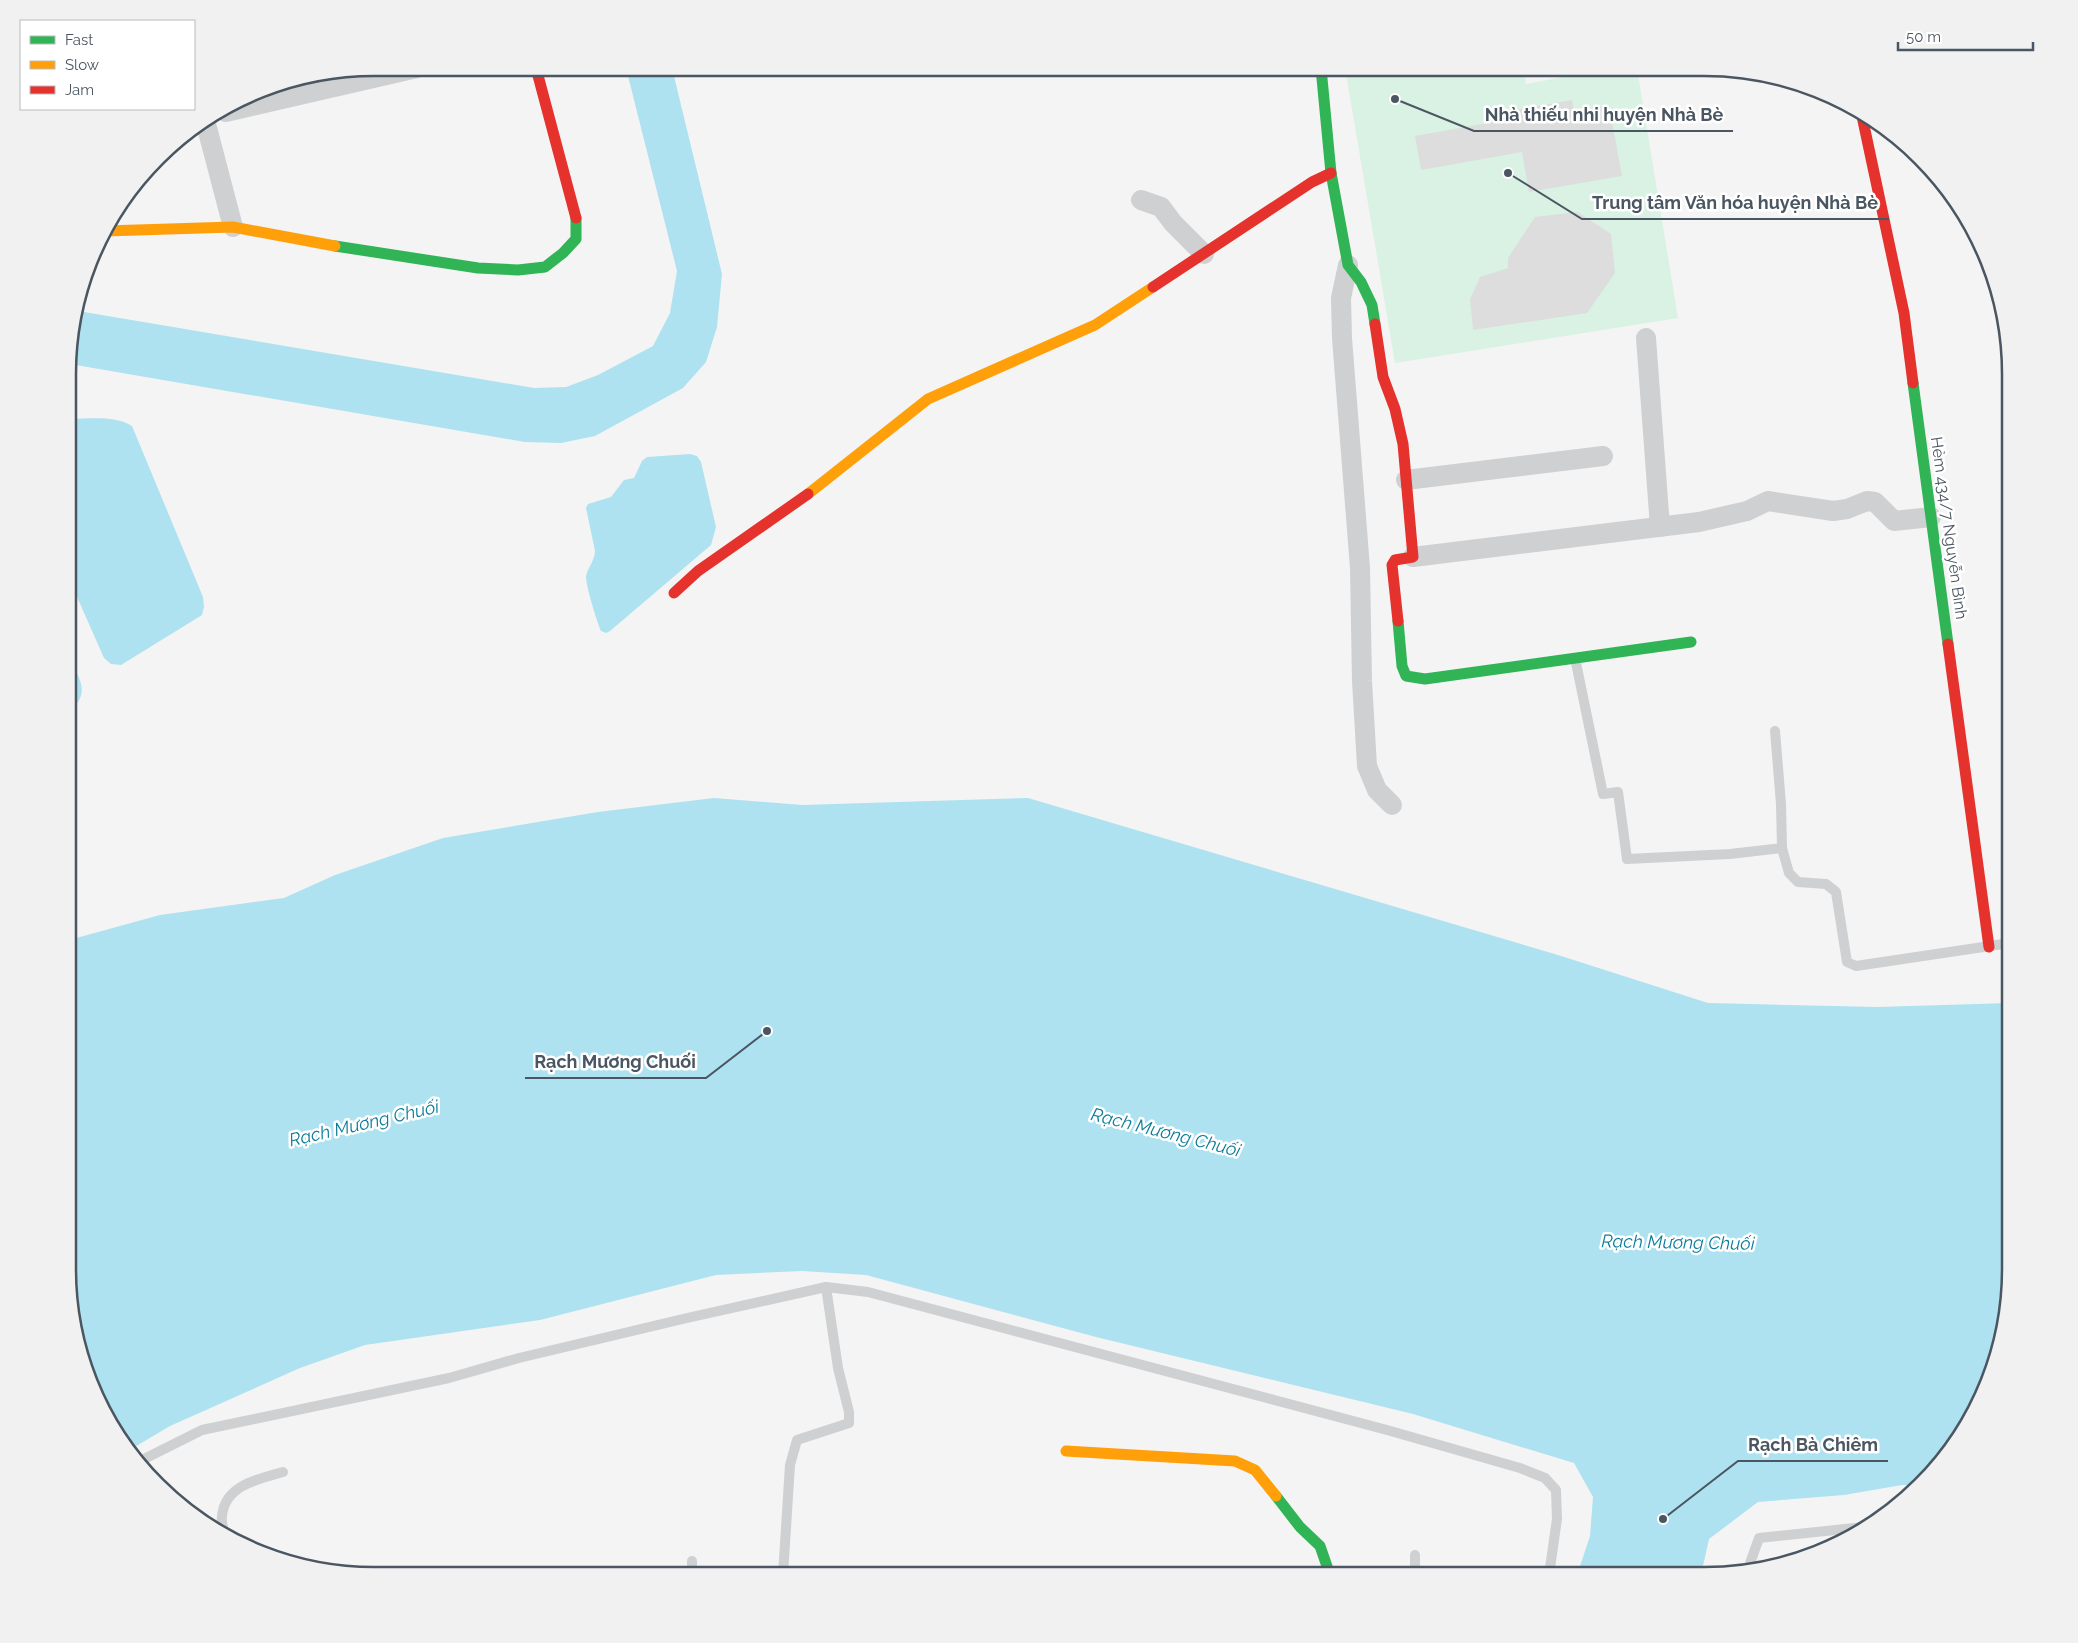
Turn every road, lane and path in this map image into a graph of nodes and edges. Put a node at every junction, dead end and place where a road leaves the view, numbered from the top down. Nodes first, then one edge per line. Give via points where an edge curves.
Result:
1 (382, 76) edge
2 (538, 76) edge
3 (1323, 76) edge
4 (239, 109) edge
5 (1863, 122) edge
6 (207, 128) edge
7 (1331, 173) junction
8 (1141, 200) dead end
9 (233, 227) junction
10 (113, 231) edge
11 (1204, 254) junction
12 (1348, 265) junction
13 (1646, 338) dead end
14 (1603, 456) dead end
15 (1406, 480) junction
16 (1931, 517) junction
17 (1660, 527) junction
18 (1413, 557) junction
19 (674, 593) dead end
20 (1691, 642) dead end
21 (1574, 658) junction
22 (1775, 731) dead end
23 (1392, 805) dead end
24 (1782, 848) junction
25 (2002, 945) edge
26 (1990, 947) junction
27 (826, 1288) junction
28 (1066, 1451) dead end
29 (145, 1459) edge
30 (283, 1472) dead end
31 (223, 1526) edge
32 (1850, 1528) edge
33 (1415, 1555) dead end
34 (692, 1561) dead end
35 (1750, 1563) edge
36 (692, 1567) edge
37 (784, 1567) edge
38 (1327, 1567) edge
39 (1415, 1567) edge
40 (1550, 1567) edge

1 - 4 street
2 - 9 street via 577,221 576,239 545,267 518,270 478,268
3 - 7 street
5 - 16 street, Hẻm 434/7 Nguyễn Bình via 1904,313
6 - 9 street
7 - 11 street via 1312,182
7 - 12 street
8 - 11 street via 1161,207
9 - 10 street
11 - 19 street via 1095,325 928,399 802,499 698,571
12 - 15 street via 1372,305 1383,377 1396,409 1403,444
12 - 23 street via 1341,298 1342,338 1360,568 1367,766 1377,790
13 - 17 street
14 - 15 street
15 - 18 street
16 - 17 street via 1894,521 1875,502 1867,501 1833,511 1768,501 1747,511
16 - 26 street, Hẻm 434/7 Nguyễn Bình
17 - 18 street
18 - 21 street via 1395,560 1392,565 1402,666 1406,676 1425,679
20 - 21 street
21 - 24 lane via 1603,794 1618,792 1627,859
22 - 24 lane
24 - 26 lane via 1789,874 1798,882 1826,884 1836,892 1847,962 1856,966
25 - 26 lane
27 - 29 lane via 687,1318 449,1378 202,1430
27 - 37 lane via 849,1423 797,1440 790,1465
27 - 40 lane via 868,1292 1529,1471 1545,1478 1556,1490 1557,1519
28 - 38 street via 1235,1461 1256,1470 1300,1527 1320,1546
30 - 31 lane via 248,1482 229,1497 222,1516
32 - 35 lane via 1759,1538
33 - 39 lane
34 - 36 lane

